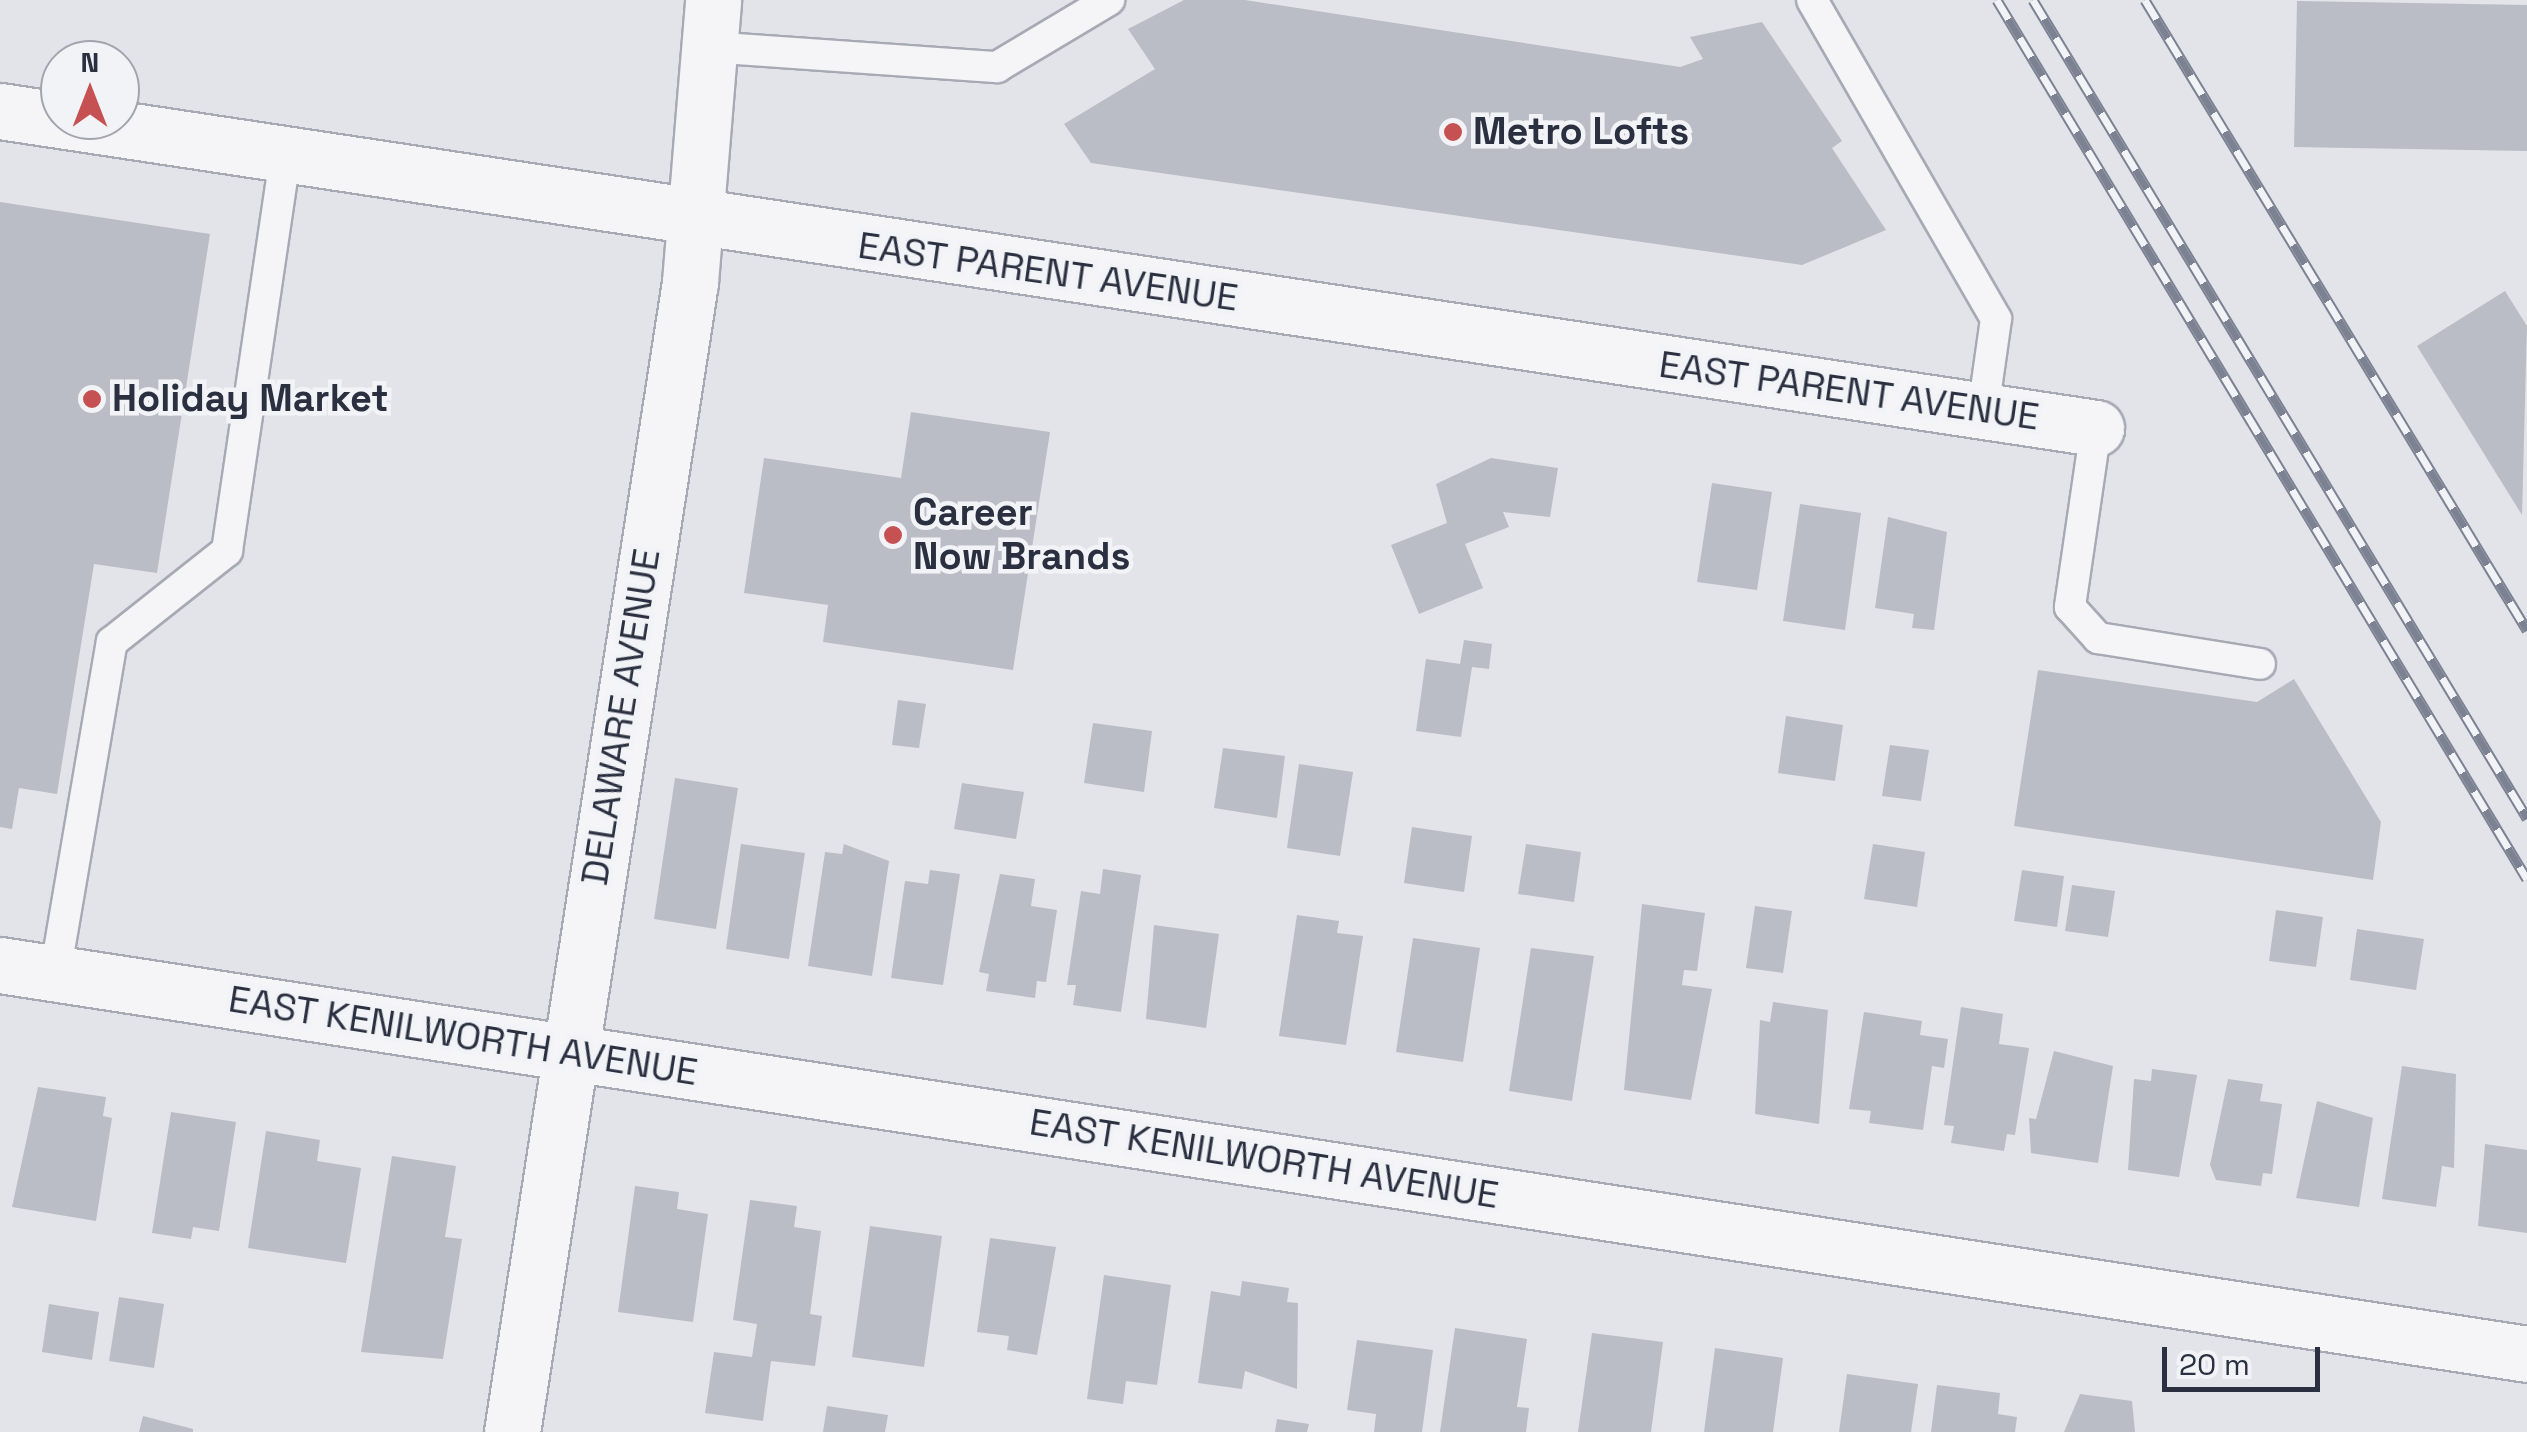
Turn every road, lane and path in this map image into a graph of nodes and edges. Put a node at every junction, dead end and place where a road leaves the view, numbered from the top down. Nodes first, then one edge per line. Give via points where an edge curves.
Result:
1 (1109, 0) edge
2 (1812, 0) edge
3 (711, 24) edge
4 (0, 112) edge
5 (285, 157) junction
6 (699, 220) junction
7 (1983, 410) junction
8 (2096, 428) joint
9 (2260, 664) dead end
10 (0, 965) edge
11 (55, 974) junction
12 (569, 1052) junction
13 (2527, 1354) edge
14 (512, 1432) edge

1 - 3 lane via 998,66
2 - 7 lane via 1996,318
3 - 6 street, DELAWARE AVENUE
4 - 5 street, EAST PARENT AVENUE
5 - 6 street, EAST PARENT AVENUE
5 - 11 lane via 227,551 112,642
6 - 7 street, EAST PARENT AVENUE
6 - 12 street, DELAWARE AVENUE
7 - 8 street, EAST PARENT AVENUE
8 - 9 lane via 2070,608 2098,638
10 - 11 street, EAST KENILWORTH AVENUE
11 - 12 street, EAST KENILWORTH AVENUE
12 - 13 street, EAST KENILWORTH AVENUE
12 - 14 street, DELAWARE AVENUE

